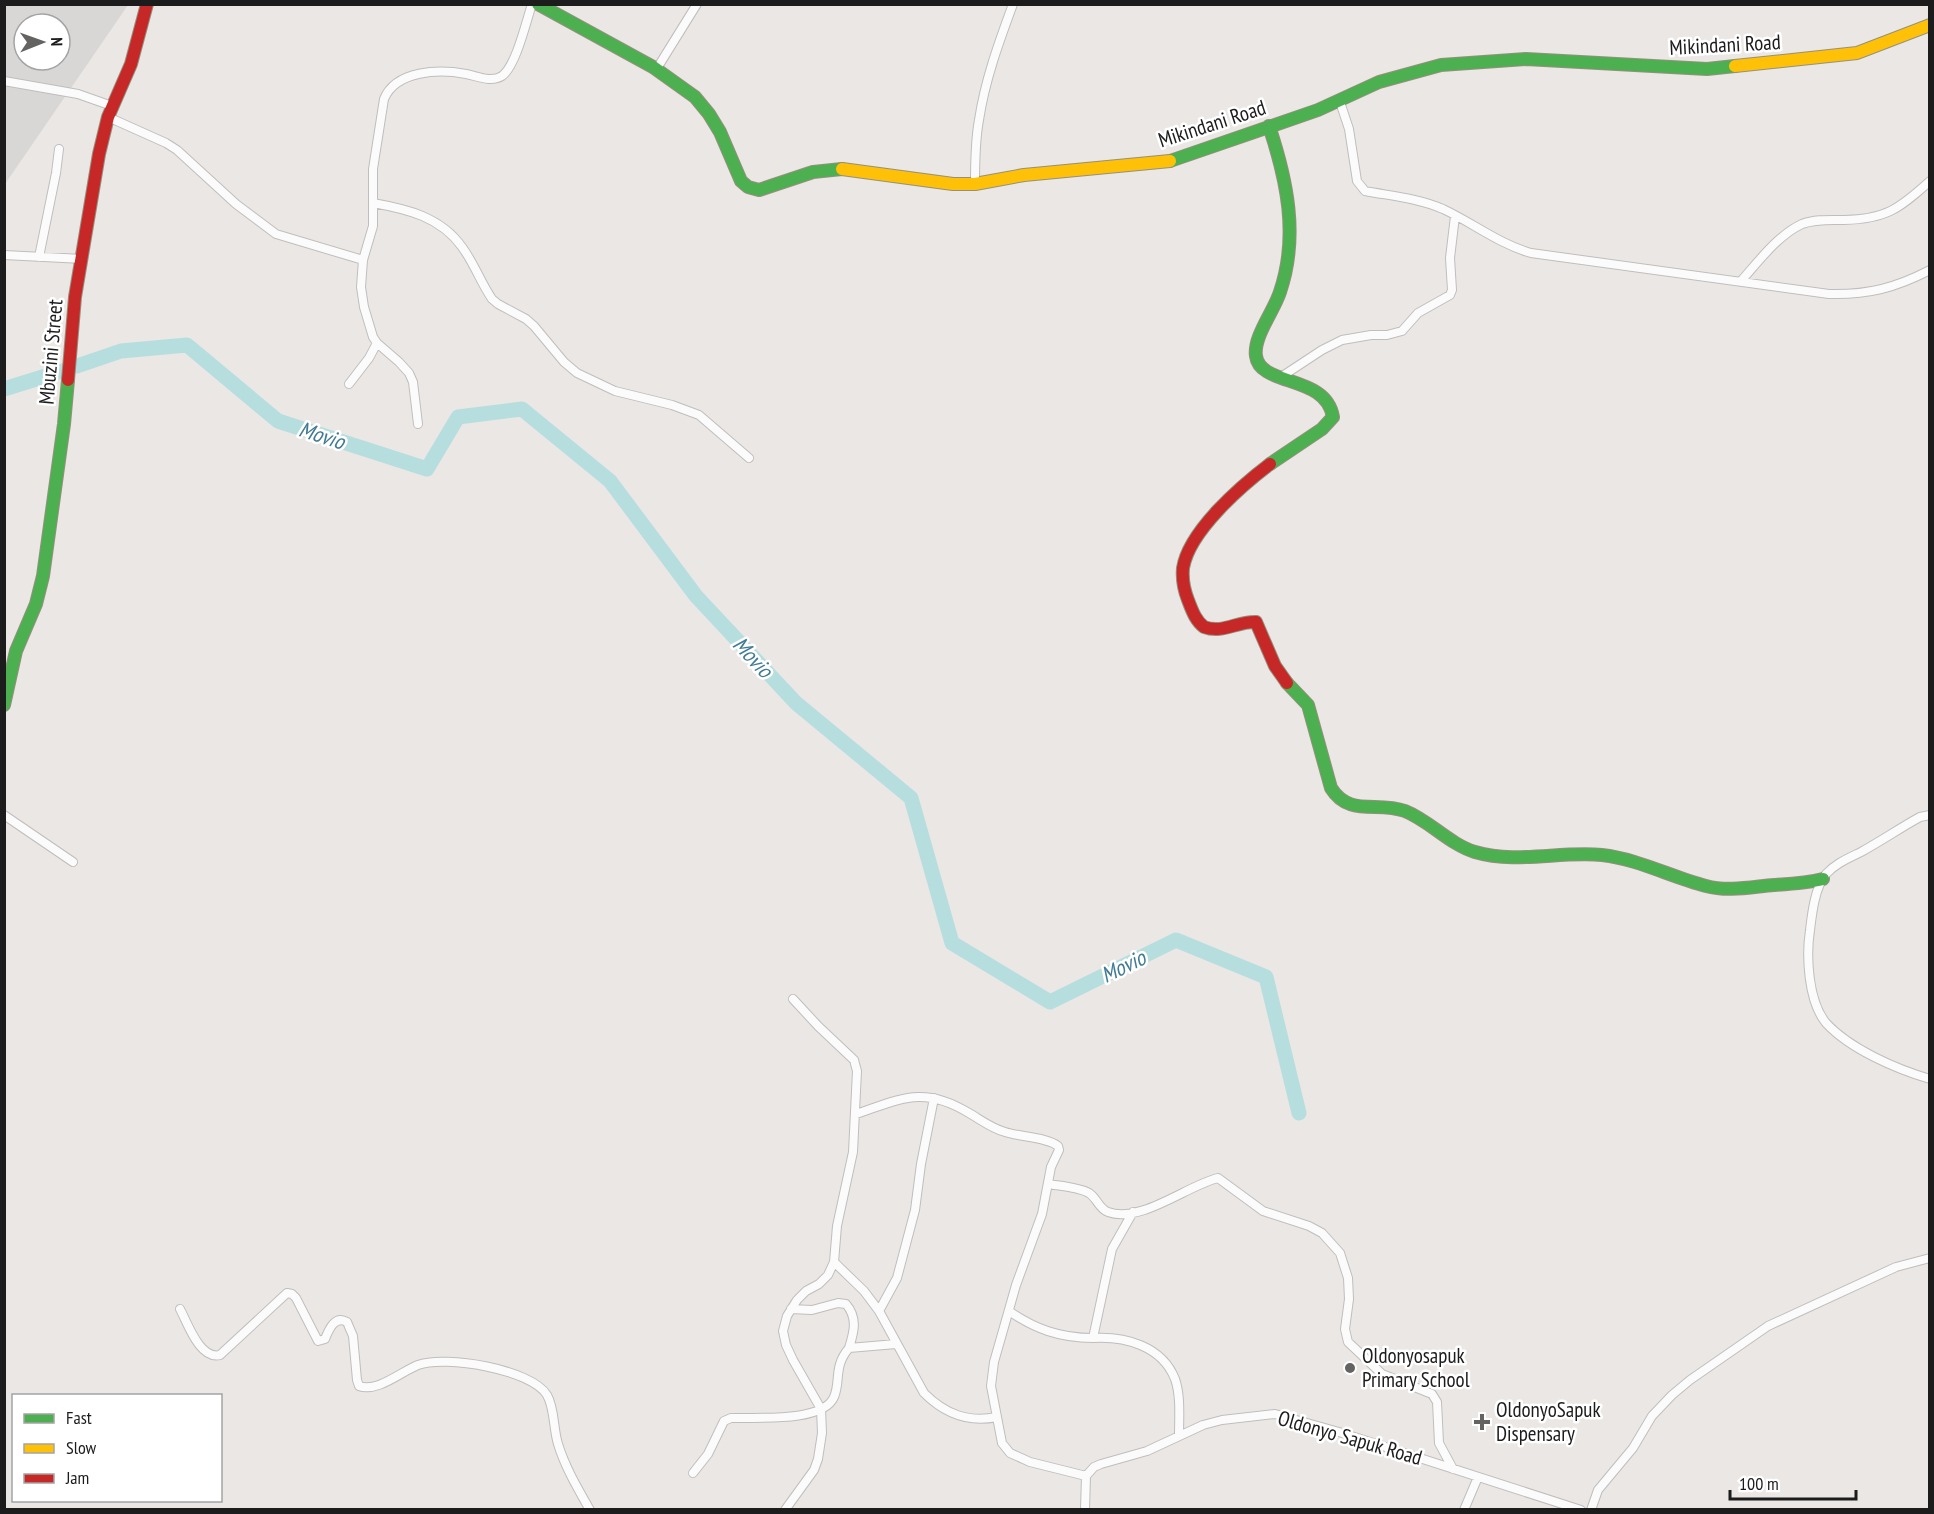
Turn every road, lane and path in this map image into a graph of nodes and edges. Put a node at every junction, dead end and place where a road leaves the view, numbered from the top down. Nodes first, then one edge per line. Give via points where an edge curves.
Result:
1 (147, 4) edge
2 (532, 4) edge
3 (538, 4) edge
4 (697, 4) edge
5 (1013, 4) edge
6 (1929, 25) edge
7 (656, 70) junction
8 (4, 81) edge
9 (1340, 99) junction
10 (110, 112) junction
11 (1269, 126) junction
12 (59, 148) dead end
13 (1929, 181) edge
14 (975, 184) junction
15 (373, 203) junction
16 (1455, 216) junction
17 (4, 255) edge
18 (39, 257) junction
19 (83, 259) junction
20 (363, 260) junction
21 (1929, 270) edge
22 (1741, 281) junction
23 (377, 343) junction
24 (1281, 376) junction
25 (349, 384) dead end
26 (418, 424) dead end
27 (749, 458) dead end
28 (4, 705) edge
29 (4, 815) edge
30 (1929, 815) edge
31 (73, 862) dead end
32 (1823, 879) junction
33 (793, 999) dead end
34 (1929, 1079) edge
35 (934, 1098) junction
36 (856, 1114) junction
37 (1048, 1184) junction
38 (1133, 1212) junction
39 (1929, 1258) edge
40 (834, 1262) junction
41 (180, 1309) dead end
42 (791, 1309) junction
43 (879, 1311) junction
44 (1009, 1311) junction
45 (1092, 1338) junction
46 (896, 1344) junction
47 (849, 1348) junction
48 (821, 1409) junction
49 (997, 1417) junction
50 (1179, 1436) junction
51 (1453, 1469) junction
52 (693, 1473) dead end
53 (1086, 1476) junction
54 (1478, 1477) junction
55 (590, 1509) edge
56 (785, 1509) edge
57 (1085, 1509) edge
58 (1464, 1509) edge
59 (1581, 1509) edge
60 (1591, 1509) edge

1 - 10 street, Mbuzini Street via 131,64
2 - 15 street via 514,57 502,76 487,79 431,72 408,78 388,90 375,150
3 - 7 street, Mikindani Road via 564,15
4 - 7 street
5 - 14 street via 992,64 979,120
6 - 9 street, Mikindani Road via 1857,53 1707,69 1526,59 1441,65 1378,82
7 - 14 street, Mikindani Road via 703,106 747,187 759,189 813,172 840,169
8 - 10 street via 78,94
9 - 11 street, Mikindani Road
9 - 16 street via 1360,187 1422,201
10 - 19 street, Mbuzini Street via 99,154
10 - 20 street via 177,150 236,204 276,234
11 - 14 street, Mikindani Road via 1168,162 1024,175
11 - 24 street via 1285,174 1290,243 1281,291 1254,351 1265,373
12 - 18 street
13 - 22 street via 1895,210 1883,215 1815,221 1794,228
15 - 20 street via 373,226
15 - 27 street via 404,209 443,226 463,248 492,299 526,319 577,373 615,391 699,415
16 - 22 street via 1521,250 1545,256
16 - 24 street via 1450,295 1418,313 1402,331 1342,340
17 - 18 street
18 - 19 street
19 - 28 street, Mbuzini Street via 75,297 64,424 43,576 16,651
20 - 23 street via 364,307
21 - 22 street via 1894,286 1842,295
23 - 25 street
23 - 26 street via 409,373
24 - 32 street via 1319,395 1331,407 1333,417 1325,428 1268,465 1211,516 1188,554 1182,577 1193,615 1207,629 1256,622 1275,666 1308,705 1336,797 1349,805 1407,812 1458,845 1494,856 1611,856 1726,890 1802,885
29 - 31 street
30 - 32 street via 1839,863
32 - 34 street via 1808,948 1811,982 1825,1021 1846,1040 1894,1067
33 - 36 street via 854,1060 858,1071
35 - 36 street via 910,1096
35 - 37 street via 993,1128 1056,1144 1059,1150
35 - 43 street via 915,1209 897,1278
36 - 40 street
37 - 38 street via 1089,1194 1109,1213
37 - 44 street via 1042,1214
38 - 45 street via 1112,1249
38 - 51 street via 1218,1178 1263,1211 1322,1233 1340,1253 1348,1278 1348,1342 1382,1374 1432,1394 1437,1402 1439,1443
39 - 60 street via 1896,1267 1768,1326 1690,1380 1652,1416 1633,1448 1598,1490
40 - 42 street via 828,1275
40 - 43 street
41 - 55 street via 204,1350 216,1356 281,1297 292,1294 318,1341 325,1339 338,1320 347,1322 353,1336 357,1380 364,1388 394,1379 417,1366 445,1362 470,1363 530,1381 546,1394 564,1460
42 - 47 street via 846,1304 854,1323
42 - 48 street via 783,1331 786,1345
43 - 46 street
44 - 45 street via 1058,1336
44 - 49 street via 993,1362
45 - 50 street via 1143,1345 1165,1363 1178,1390
46 - 47 street
46 - 49 street via 924,1393 943,1410 973,1420
47 - 48 street via 838,1370 835,1396
48 - 52 street via 793,1417 724,1421 708,1454
48 - 56 street via 818,1460
49 - 53 street via 1002,1443 1010,1453
50 - 51 street, Oldonyo Sapuk Road via 1222,1420 1275,1414
50 - 53 street, Oldonyo Sapuk Road via 1147,1451 1094,1467
51 - 54 street, Oldonyo Sapuk Road
53 - 57 street
54 - 58 street
54 - 59 street, Oldonyo Sapuk Road

